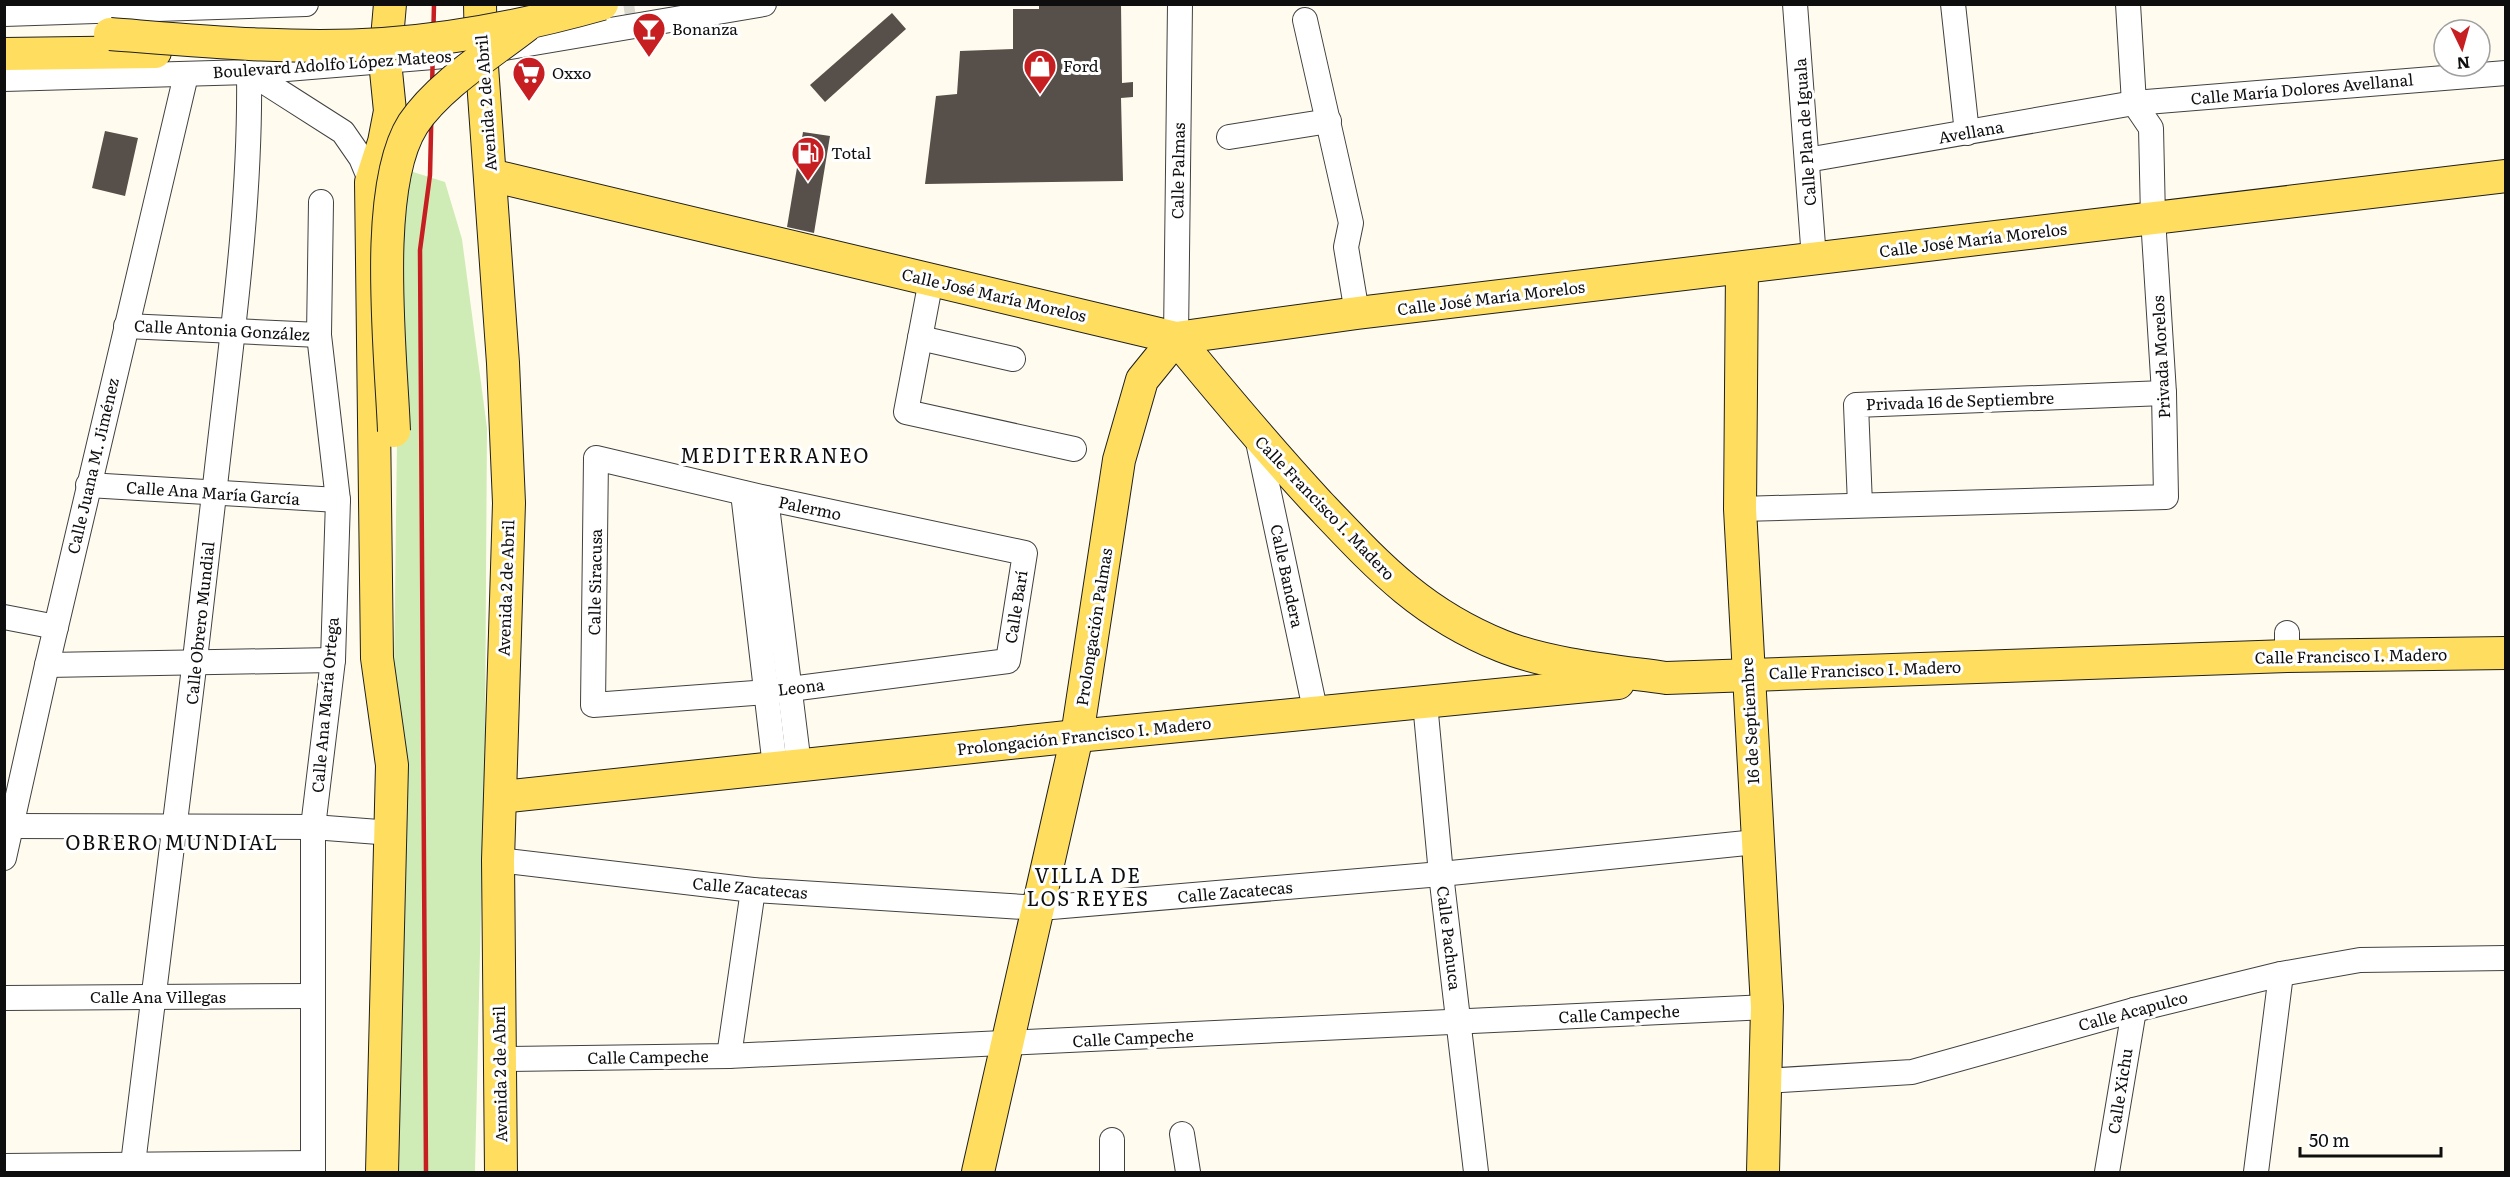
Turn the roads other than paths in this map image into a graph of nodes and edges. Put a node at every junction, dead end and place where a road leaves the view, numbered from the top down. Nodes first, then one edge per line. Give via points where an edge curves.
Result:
1 (306, 4) edge
2 (390, 4) edge
3 (480, 4) edge
4 (553, 4) edge
5 (602, 4) tunnel mouth
6 (764, 4) edge
7 (1180, 4) edge
8 (1795, 4) edge
9 (1953, 4) edge
10 (2128, 4) edge
11 (4, 14) edge
12 (1305, 20) dead end
13 (528, 24) junction
14 (637, 26) junction
15 (4, 33) edge
16 (155, 52) dead end
17 (481, 52) junction
18 (385, 61) junction
19 (249, 72) junction
20 (2505, 73) edge
21 (186, 75) junction
22 (5, 78) edge
23 (2134, 103) junction
24 (1329, 121) junction
25 (1967, 133) junction
26 (1229, 137) dead end
27 (1807, 160) junction
28 (490, 175) junction
29 (2505, 176) edge
30 (371, 182) junction
31 (321, 202) dead end
32 (2153, 218) junction
33 (1814, 259) junction
34 (1742, 268) junction
35 (931, 280) junction
36 (1357, 313) junction
37 (126, 326) junction
38 (232, 331) junction
39 (319, 335) junction
40 (920, 338) junction
41 (1176, 338) junction
42 (1013, 359) dead end
43 (2164, 393) junction
44 (1257, 438) junction
45 (1074, 449) dead end
46 (596, 458) joint
47 (88, 485) junction
48 (214, 494) junction
49 (755, 496) junction
50 (338, 500) junction
51 (1860, 505) junction
52 (1740, 509) junction
53 (1025, 553) joint
54 (4, 617) edge
55 (56, 627) junction
56 (2505, 653) edge
57 (333, 660) junction
58 (1008, 661) joint
59 (196, 662) junction
60 (47, 664) junction
61 (1747, 674) junction
62 (1666, 678) junction
63 (778, 690) junction
64 (1425, 703) junction
65 (594, 705) joint
66 (1316, 714) junction
67 (1077, 736) junction
68 (15, 765) edge
69 (392, 765) junction
70 (787, 766) junction
71 (501, 797) junction
72 (12, 825) junction
73 (313, 827) junction
74 (175, 828) junction
75 (392, 832) junction
76 (1756, 842) junction
77 (4, 858) edge
78 (498, 860) junction
79 (1441, 874) junction
80 (753, 890) junction
81 (1040, 908) junction
82 (2505, 957) edge
83 (2281, 974) junction
84 (311, 996) junction
85 (153, 997) junction
86 (4, 998) edge
87 (1767, 1006) junction
88 (2133, 1010) junction
89 (1459, 1021) junction
90 (1008, 1045) junction
91 (729, 1056) junction
92 (500, 1059) junction
93 (1764, 1081) junction
94 (1182, 1134) dead end
95 (1112, 1140) dead end
96 (4, 1166) edge
97 (133, 1168) edge
98 (313, 1168) edge
99 (381, 1173) edge
100 (501, 1173) edge
101 (978, 1173) edge
102 (1112, 1173) edge
103 (1188, 1173) edge
104 (1476, 1173) edge
105 (1763, 1173) edge
106 (2106, 1173) edge
107 (2256, 1173) edge

1 - 11 street
2 - 18 main road
3 - 17 main road, Avenida 2 de Abril
4 - 14 street via 556,20 570,25 603,19
5 - 13 main road, Boulevard Adolfo López Mateos, bridge
6 - 14 street, Boulevard Adolfo López Mateos
7 - 41 street, Calle Palmas
8 - 27 street, Calle Plan de Iguala
9 - 25 street
10 - 23 street
12 - 24 street
13 - 15 main road, Boulevard Adolfo López Mateos, bridge via 383,44 236,44 110,34
13 - 69 main road, bridge via 436,99 413,124 397,162 389,204 396,510
14 - 17 street, Boulevard Adolfo López Mateos
16 - 22 main road, Boulevard Adolfo López Mateos
17 - 18 street, Boulevard Adolfo López Mateos
17 - 28 main road, Avenida 2 de Abril
18 - 19 street, Boulevard Adolfo López Mateos
18 - 30 main road via 390,111
19 - 21 street, Boulevard Adolfo López Mateos
19 - 30 street via 343,132 361,158
19 - 38 street, Calle Obrero Mundial via 250,145
20 - 23 street, Calle María Dolores Avellanal
21 - 22 street, Boulevard Adolfo López Mateos
21 - 37 street, Calle Juana M. Jiménez
23 - 25 street, Avellana
23 - 32 street, Privada Morelos via 2151,128
24 - 26 street
24 - 36 street via 1351,223 1346,247
25 - 27 street, Avellana
27 - 33 street, Calle Plan de Iguala
28 - 35 main road, Calle José María Morelos
28 - 71 main road, Avenida 2 de Abril via 509,503
29 - 32 main road, Calle José María Morelos
30 - 69 main road via 377,658
31 - 39 street, Calle Ana María Ortega
32 - 33 main road, Calle José María Morelos
32 - 43 street, Privada Morelos
33 - 34 main road, Calle José María Morelos
34 - 36 main road, Calle José María Morelos
34 - 52 main road, 16 de Septiembre
35 - 40 street
35 - 41 main road, Calle José María Morelos
36 - 41 main road, Calle José María Morelos
37 - 38 street, Calle Antonia González
37 - 47 street, Calle Juana M. Jiménez
38 - 39 street, Calle Antonia González
38 - 48 street, Calle Obrero Mundial
39 - 50 street, Calle Ana María Ortega
40 - 42 street
40 - 45 street via 906,412
41 - 44 main road, Calle Francisco I. Madero
41 - 67 main road, Prolongación Palmas via 1142,381 1119,460
43 - 51 street, Privada 16 de Septiembre via 1856,405
43 - 51 street, Privada Morelos via 2166,497
44 - 62 main road, Calle Francisco I. Madero via 1384,573 1439,615 1503,647 1581,666
44 - 66 street, Calle Bandera
46 - 49 street, Palermo
46 - 65 street, Calle Siracusa
47 - 48 street, Calle Ana María García
47 - 55 street, Calle Juana M. Jiménez
48 - 50 street, Calle Ana María García
48 - 59 street, Calle Obrero Mundial
49 - 53 street, Palermo
49 - 63 street
50 - 57 street, Calle Ana María Ortega
51 - 52 street
52 - 61 main road, 16 de Septiembre
53 - 58 street, Calle Barí
54 - 55 street
55 - 60 street, Calle Juana M. Jiménez
56 - 61 main road, Calle Francisco I. Madero via 2287,645
57 - 59 street
57 - 73 street, Calle Ana María Ortega
58 - 63 street, Leona
59 - 60 street
59 - 74 street, Calle Obrero Mundial
60 - 68 street, Calle Juana M. Jiménez
61 - 62 main road, Calle Francisco I. Madero
61 - 76 main road, 16 de Septiembre
62 - 64 main road, Prolongación Francisco I. Madero
63 - 65 street, Leona
63 - 70 street
64 - 66 main road, Prolongación Francisco I. Madero
64 - 79 street, Calle Pachuca
66 - 67 main road, Prolongación Francisco I. Madero
67 - 70 main road, Prolongación Francisco I. Madero
67 - 81 main road, Prolongación Palmas
68 - 72 street, Calle Juana M. Jiménez
69 - 75 main road
70 - 71 main road, Prolongación Francisco I. Madero
71 - 78 main road, Avenida 2 de Abril
72 - 74 street
72 - 77 street, Calle Juana M. Jiménez
73 - 74 street
73 - 75 street
73 - 84 street, Calle Ana María Ortega
74 - 85 street, Calle Obrero Mundial
75 - 99 main road
76 - 79 street, Calle Zacatecas
76 - 87 main road, 16 de Septiembre
78 - 80 street, Calle Zacatecas
78 - 92 main road, Avenida 2 de Abril
79 - 81 street, Calle Zacatecas
79 - 89 street, Calle Pachuca
80 - 81 street, Calle Zacatecas
80 - 91 street
81 - 90 main road, Prolongación Palmas
82 - 83 street, Calle Acapulco via 2360,960
83 - 88 street, Calle Acapulco
83 - 107 street
84 - 85 street, Calle Ana Villegas
84 - 98 street, Calle Ana María Ortega
85 - 86 street, Calle Ana Villegas
85 - 97 street, Calle Obrero Mundial
87 - 89 street, Calle Campeche
87 - 93 main road, 16 de Septiembre
88 - 93 street, Calle Acapulco via 1912,1072
88 - 106 street, Calle Xichu
89 - 90 street, Calle Campeche
89 - 104 street, Calle Pachuca
90 - 91 street, Calle Campeche
90 - 101 main road, Prolongación Palmas
91 - 92 street, Calle Campeche
92 - 100 main road, Avenida 2 de Abril
93 - 105 main road, 16 de Septiembre
94 - 103 street
95 - 102 street
96 - 97 street
97 - 98 street

